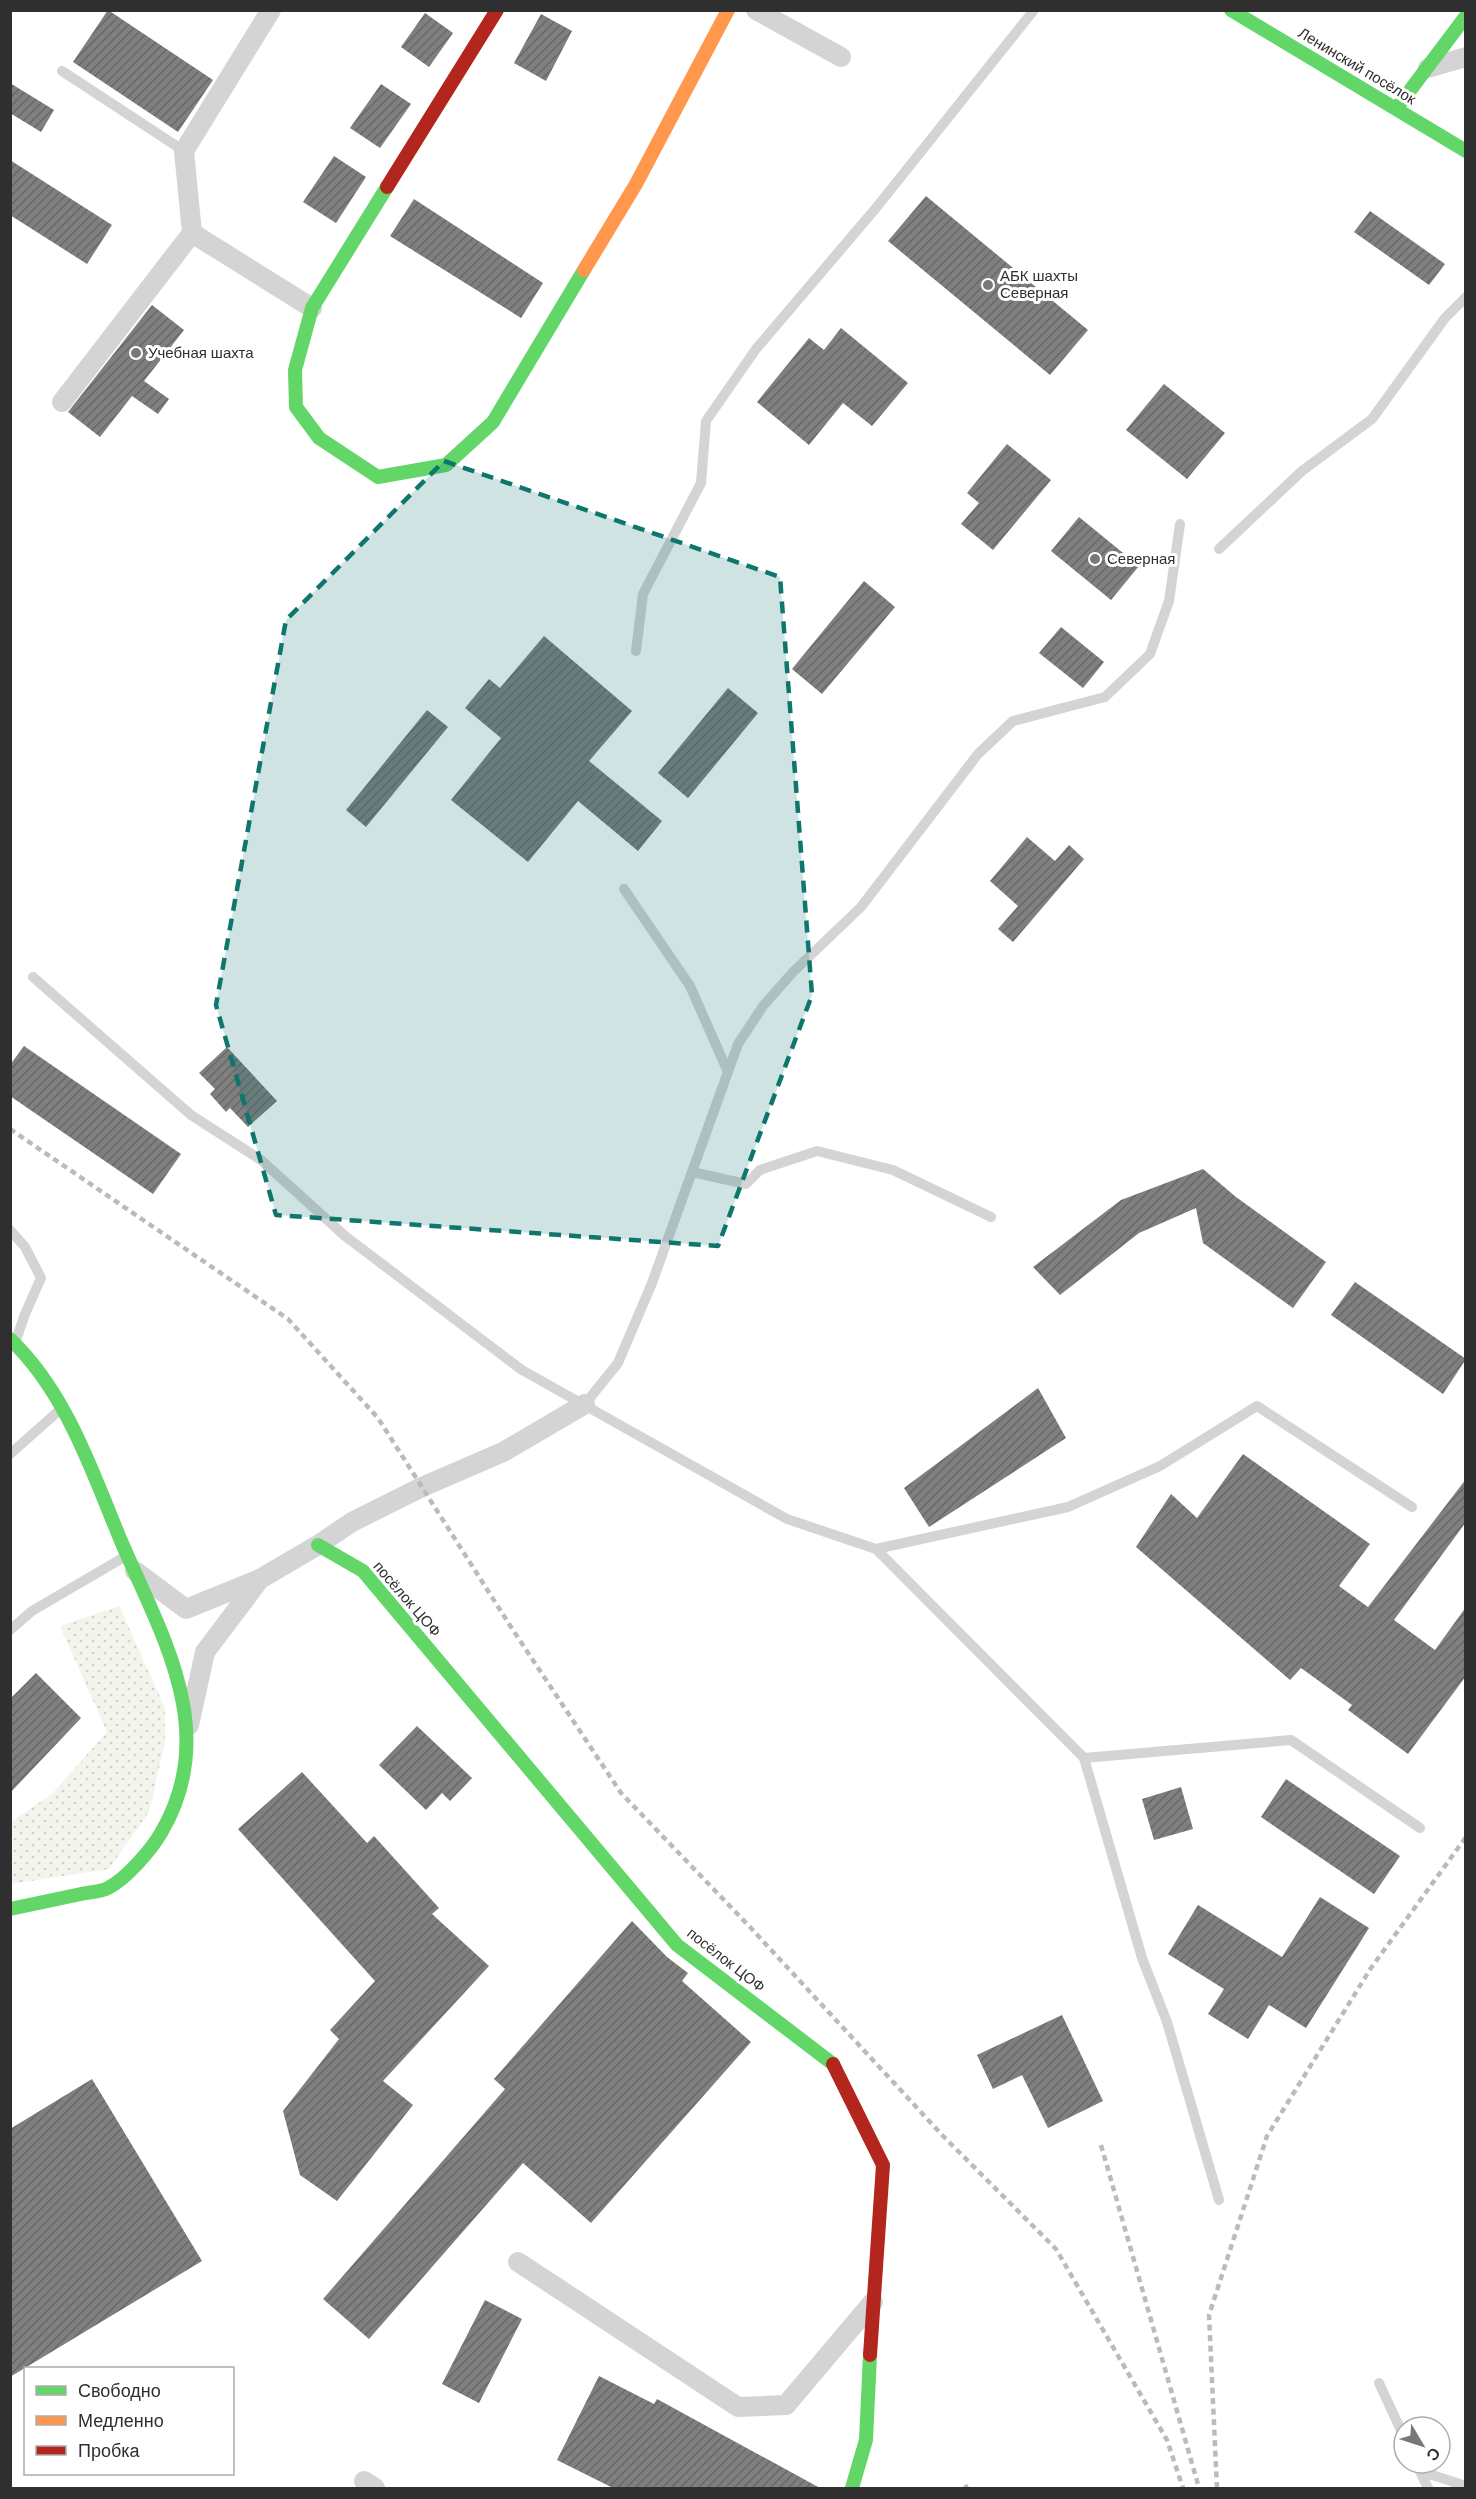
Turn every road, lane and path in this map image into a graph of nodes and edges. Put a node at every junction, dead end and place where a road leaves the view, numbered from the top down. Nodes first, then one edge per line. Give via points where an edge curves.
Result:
1 (270, 10) edge
2 (497, 10) edge
3 (728, 10) edge
4 (756, 10) edge
5 (1034, 10) edge
6 (1231, 10) edge
7 (1466, 16) edge
8 (841, 57) dead end
9 (1466, 57) edge
10 (1428, 68) junction
11 (62, 71) dead end
12 (1396, 109) junction
13 (184, 151) junction
14 (1466, 152) edge
15 (192, 234) junction
16 (1466, 297) edge
17 (312, 308) junction
18 (62, 402) dead end
19 (1180, 524) dead end
20 (1219, 549) dead end
21 (636, 651) dead end
22 (624, 889) dead end
23 (33, 977) dead end
24 (728, 1072) junction
25 (692, 1172) junction
26 (991, 1217) dead end
27 (10, 1230) edge
28 (13, 1341) edge
29 (585, 1404) junction
30 (62, 1408) junction
31 (10, 1454) edge
32 (1412, 1508) dead end
33 (318, 1545) junction
34 (876, 1549) junction
35 (131, 1563) junction
36 (260, 1579) junction
37 (10, 1630) edge
38 (188, 1731) junction
39 (1084, 1758) junction
40 (1420, 1828) dead end
41 (10, 1909) edge
42 (1219, 2200) dead end
43 (518, 2262) dead end
44 (873, 2302) junction
45 (1379, 2383) dead end
46 (1394, 2415) edge
47 (1438, 2475) edge
48 (1466, 2486) edge
49 (852, 2488) edge

1 - 13 street
2 - 17 street
3 - 17 street via 636,184 493,422 446,465 378,477 319,438 296,407 295,370
4 - 8 street
5 - 21 lane via 876,208 756,349 706,421 701,483 643,594
6 - 12 street, Ленинский посёлок
7 - 10 street
9 - 10 street
10 - 12 street
11 - 13 lane
12 - 14 street, Ленинский посёлок
13 - 15 street
15 - 17 street
15 - 18 street
16 - 20 lane via 1446,318 1372,419 1302,471
19 - 24 lane via 1169,601 1150,654 1105,697 1013,721 978,754 861,907 763,1006 738,1044
22 - 24 lane via 690,986
23 - 29 lane via 191,1115 261,1160 345,1236 419,1294 522,1370
24 - 25 lane
25 - 26 lane via 746,1184 759,1170 817,1151 893,1170
25 - 29 lane via 618,1363
27 - 28 lane via 25,1247 41,1278
28 - 30 street via 29,1357
29 - 33 street via 503,1452 352,1522
29 - 34 lane via 787,1520
30 - 31 lane
30 - 35 street
32 - 34 lane via 1257,1406 1160,1466 1068,1507
33 - 36 street
33 - 44 street, посёлок ЦОФ via 363,1571 677,1945 834,2065 883,2165
34 - 39 lane
35 - 36 street via 186,1609
35 - 37 lane via 32,1611
35 - 38 street via 173,1662
36 - 38 street via 205,1652
38 - 41 street via 185,1774 173,1812 148,1854 108,1888
39 - 40 lane via 1291,1740
39 - 42 lane
43 - 44 street via 738,2407 786,2405
44 - 49 street, посёлок ЦОФ via 866,2439
45 - 46 lane
47 - 48 lane

